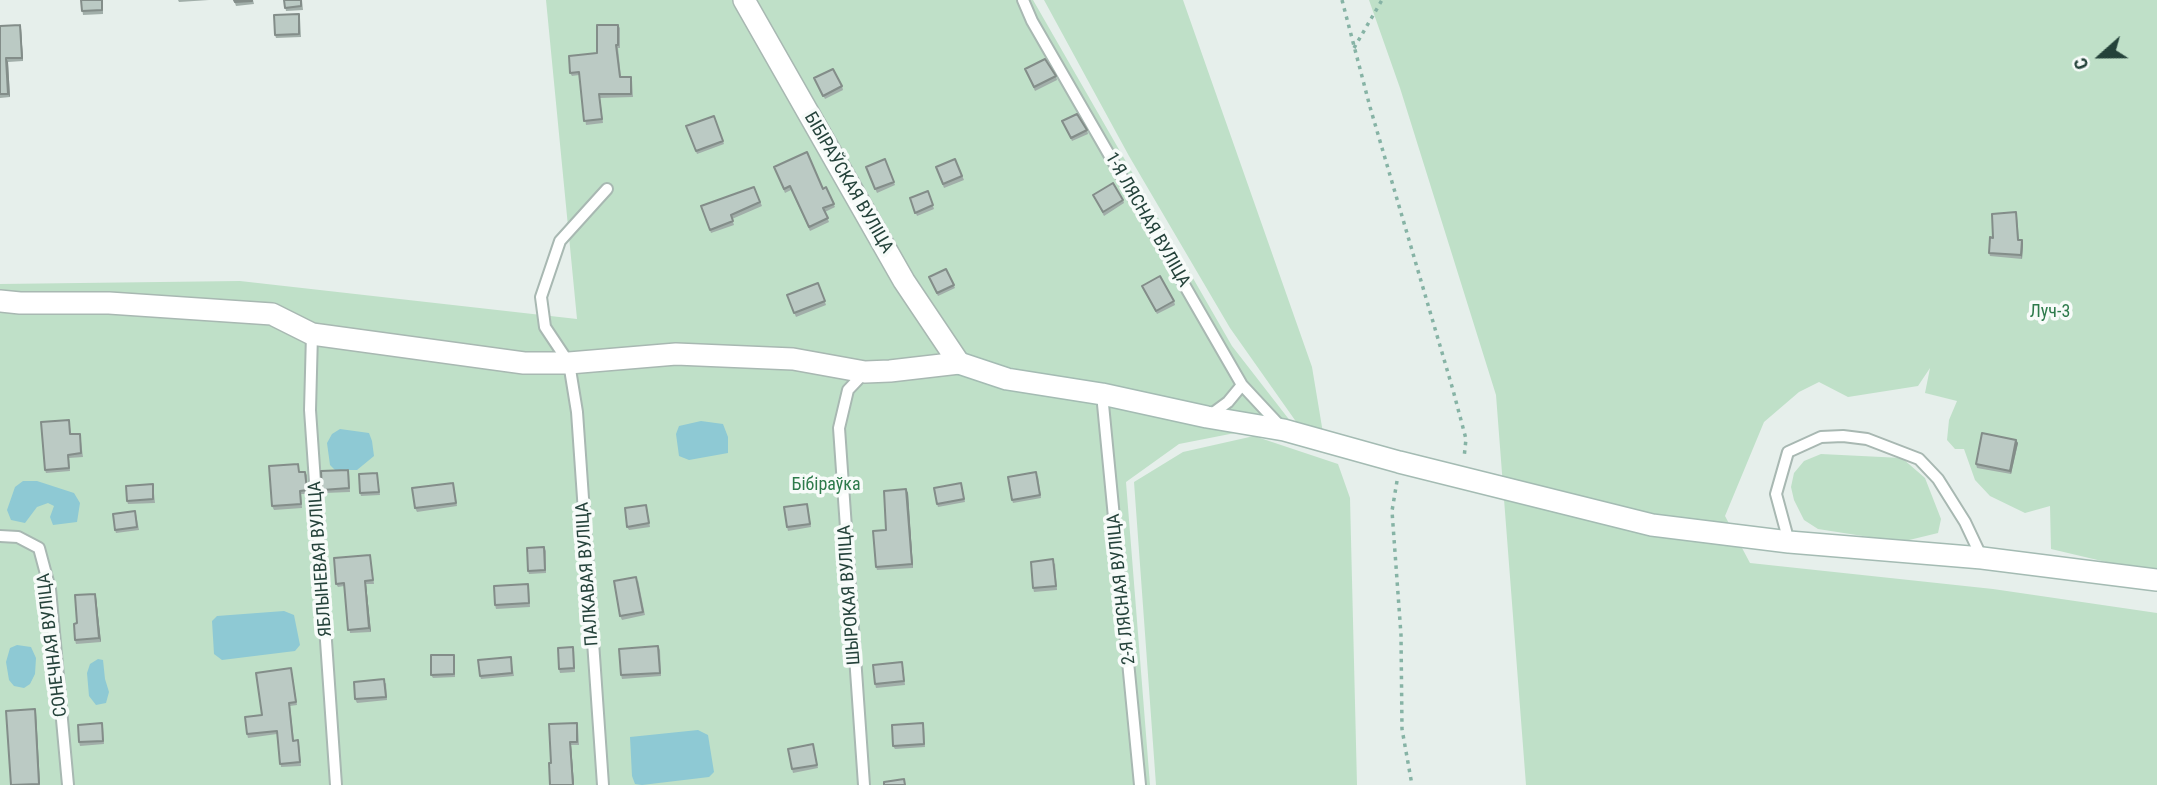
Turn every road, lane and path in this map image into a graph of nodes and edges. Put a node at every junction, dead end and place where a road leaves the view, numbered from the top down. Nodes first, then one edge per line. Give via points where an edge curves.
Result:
1 (744, 0) edge
2 (1023, 0) edge
3 (1342, 0) edge
4 (1382, 0) edge
5 (1354, 48) junction
6 (607, 188) dead end
7 (0, 301) edge
8 (312, 334) junction
9 (569, 363) junction
10 (959, 363) junction
11 (865, 372) junction
12 (1242, 385) junction
13 (1102, 394) junction
14 (1207, 417) junction
15 (1284, 430) junction
16 (1399, 462) junction
17 (1463, 477) junction
18 (0, 536) edge
19 (1789, 542) junction
20 (1982, 558) junction
21 (2157, 580) edge
22 (68, 785) edge
23 (336, 785) edge
24 (603, 785) edge
25 (864, 785) edge
26 (1140, 785) edge
27 (1412, 785) edge

1 - 10 street, БІБІРАЎСКАЯ ВУЛІЦА via 904,281
2 - 12 lane, 1-Я ЛЯСНАЯ ВУЛІЦА
3 - 5 path
4 - 5 path
5 - 17 path via 1466,439
6 - 9 lane via 560,242 541,297 545,327
7 - 8 street via 272,314
8 - 9 street via 524,363
8 - 23 lane, ЯБЛЫНЕВАЯ ВУЛІЦА via 310,410
9 - 11 street via 676,354 793,359
9 - 24 lane, ПАЛКАВАЯ ВУЛІЦА via 578,412
10 - 11 street
10 - 13 street via 1007,379
11 - 25 lane, ШЫРОКАЯ ВУЛІЦА via 848,390 839,428
12 - 14 lane
12 - 15 lane, 1-Я ЛЯСНАЯ ВУЛІЦА
13 - 14 street
13 - 26 lane, 2-Я ЛЯСНАЯ ВУЛІЦА
14 - 15 street
15 - 16 street
16 - 17 street
16 - 27 path via 1392,511 1402,729
17 - 19 street via 1652,525
18 - 22 lane, СОНЕЧНАЯ ВУЛІЦА via 18,537 39,548 50,589
19 - 20 street
19 - 20 lane via 1776,494 1788,452 1821,437 1843,436 1867,439 1919,458 1938,479
20 - 21 street

